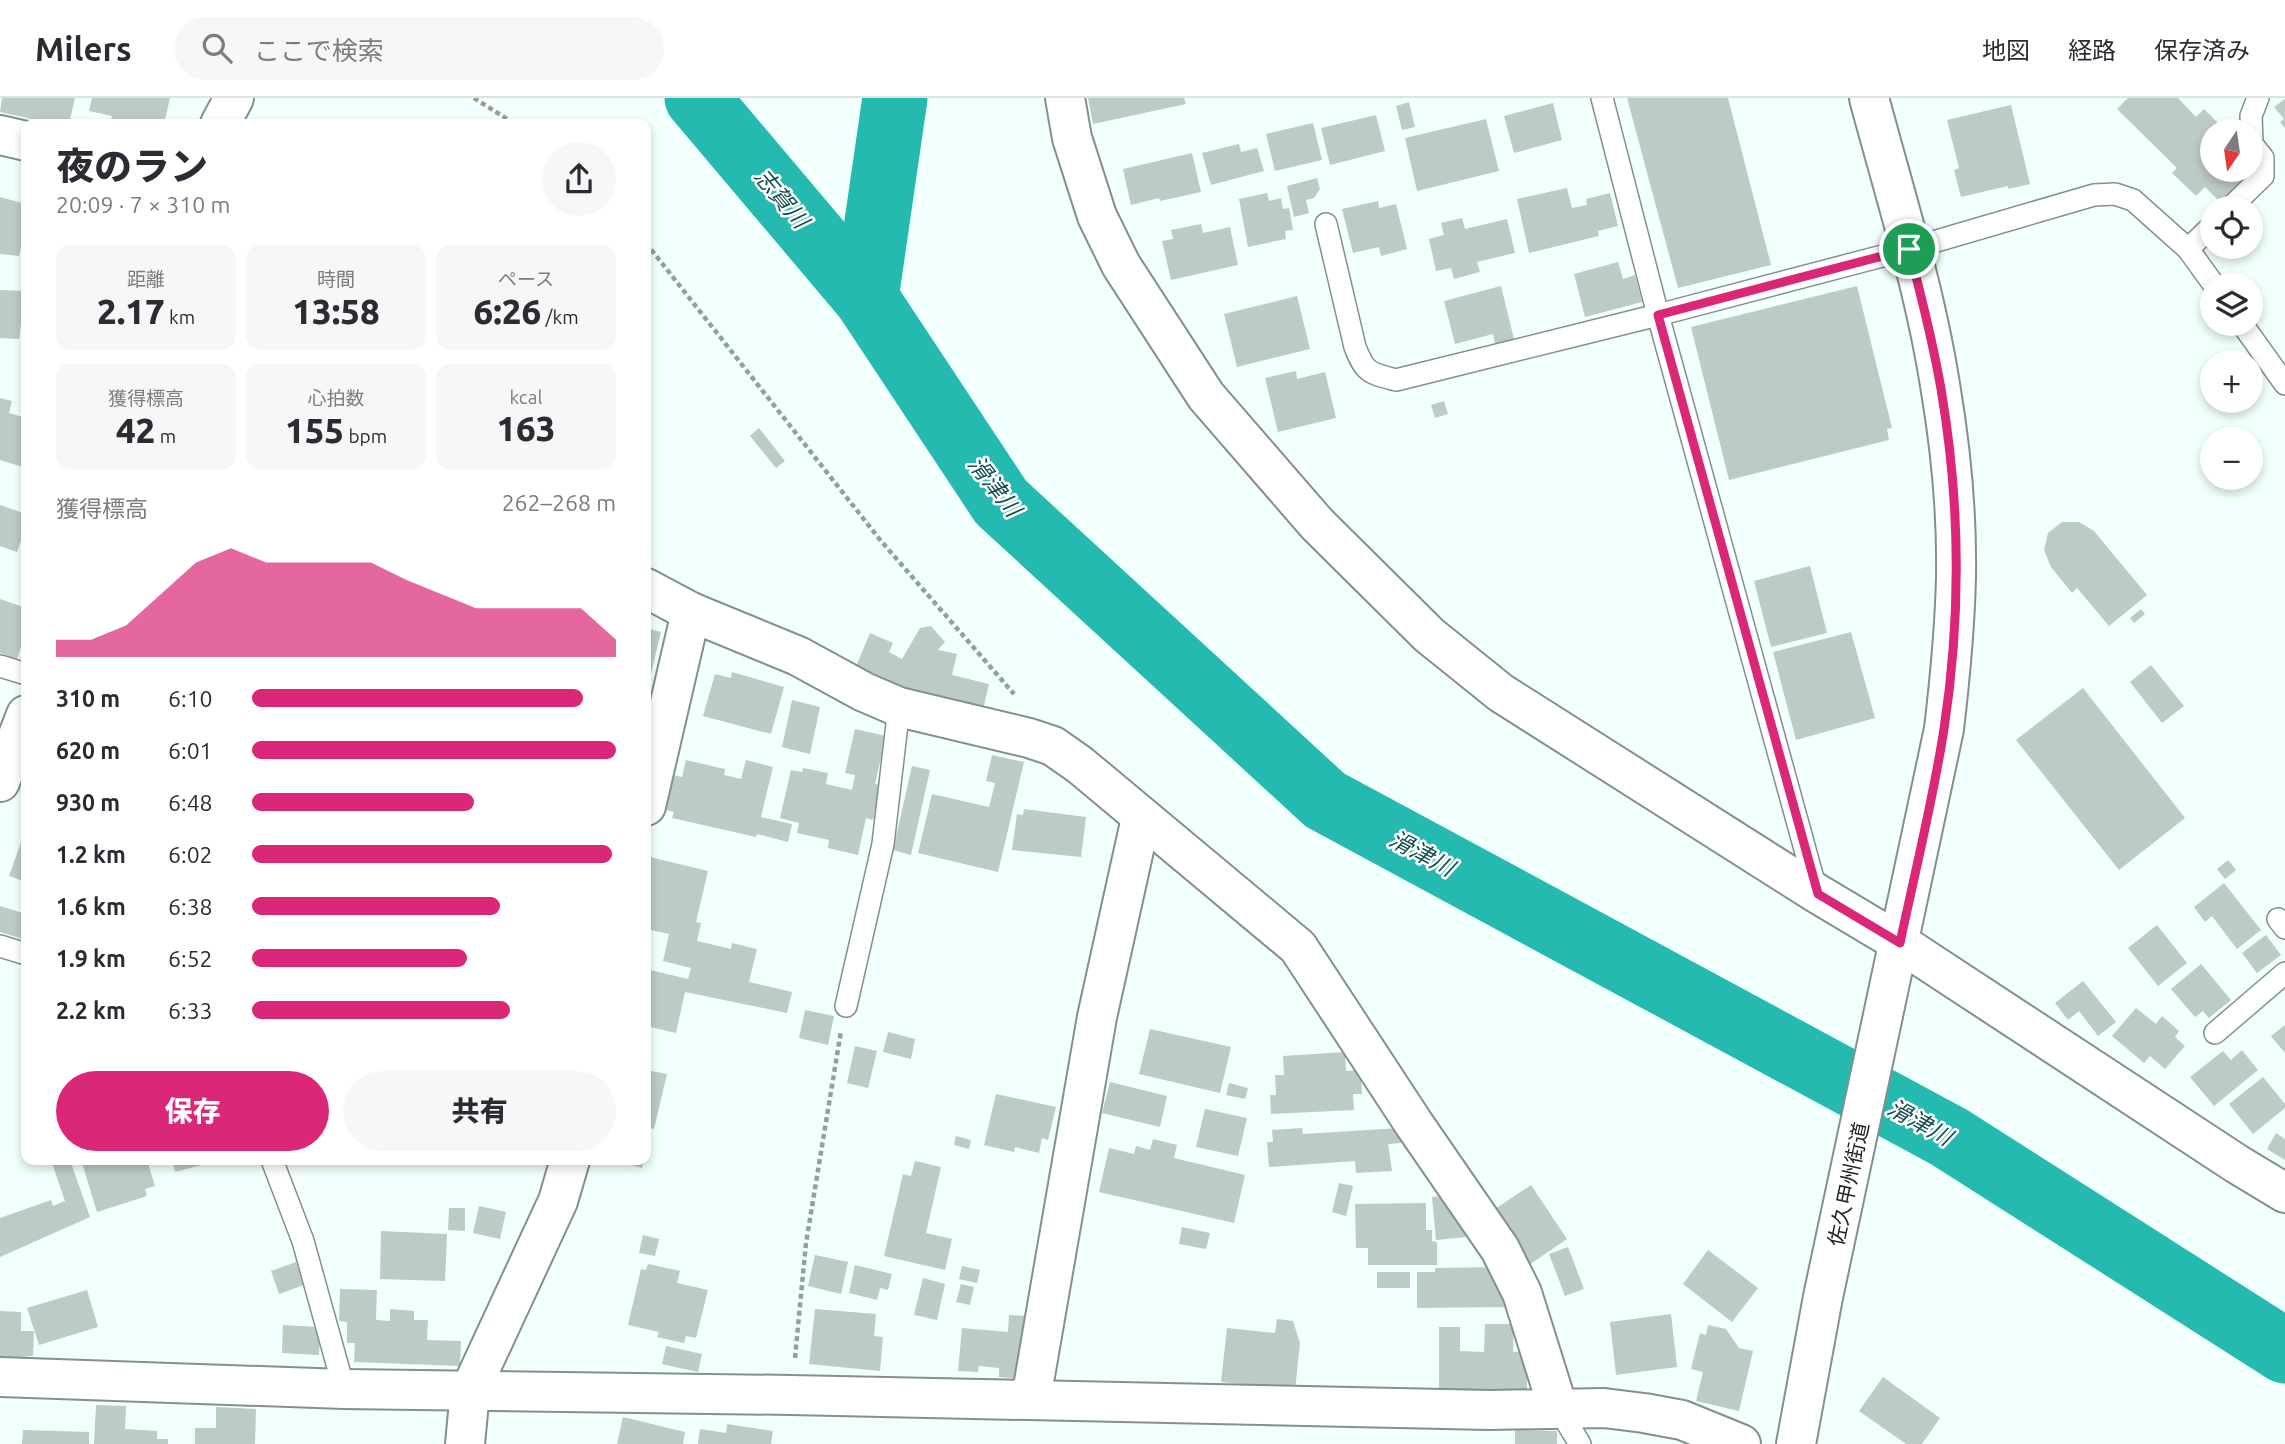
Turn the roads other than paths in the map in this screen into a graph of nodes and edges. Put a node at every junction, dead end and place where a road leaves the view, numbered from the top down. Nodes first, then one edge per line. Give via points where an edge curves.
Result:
1 (234, 98) edge
2 (1065, 98) edge
3 (1602, 98) edge
4 (1869, 98) edge
5 (2258, 98) edge
6 (223, 119) edge
7 (0, 135) edge
8 (21, 140) edge
9 (2242, 196) edge
10 (1326, 224) dead end
11 (2200, 238) edge
12 (1909, 249) junction
13 (2188, 250) junction
14 (2205, 273) edge
15 (1658, 315) junction
16 (2251, 336) edge
17 (2285, 384) edge
18 (651, 590) edge
19 (691, 612) junction
20 (0, 666) edge
21 (21, 672) edge
22 (899, 707) junction
23 (21, 728) edge
24 (0, 782) edge
25 (651, 784) edge
26 (1141, 818) junction
27 (1818, 894) junction
28 (0, 946) edge
29 (21, 952) edge
30 (1898, 952) junction
31 (2285, 973) edge
32 (846, 1006) road end
33 (2215, 1033) dead end
34 (274, 1165) edge
35 (569, 1165) edge
36 (2285, 1192) edge
37 (0, 1377) edge
38 (344, 1389) junction
39 (470, 1391) junction
40 (1031, 1399) junction
41 (1558, 1408) junction
42 (465, 1444) edge
43 (1580, 1444) edge
44 (1741, 1444) edge
45 (1796, 1444) edge

1 - 6 street
2 - 27 street via 1072,138 1097,216 1121,264 1206,396 1317,524 1429,635 1502,693
3 - 15 lane
4 - 12 street, 佐久甲州街道
5 - 9 lane via 2251,116 2252,144 2263,158 2263,176
7 - 8 street
10 - 15 lane via 1355,347 1362,365 1373,374 1396,380
11 - 13 lane
12 - 13 lane via 2094,195 2115,194 2133,200
12 - 15 lane
12 - 30 street, 佐久甲州街道 via 1941,390 1956,573 1944,729
13 - 14 lane
15 - 27 lane
16 - 17 lane
18 - 19 street
19 - 22 street via 798,656
19 - 25 street
20 - 21 lane
22 - 26 street via 1053,746
22 - 32 lane via 883,844
23 - 24 street
26 - 40 street via 1097,1017
26 - 41 street via 1298,947 1500,1250 1522,1293
27 - 30 street
28 - 29 lane
30 - 36 street
30 - 45 street, 佐久甲州街道
31 - 33 lane
34 - 38 lane via 303,1241
35 - 39 street via 558,1202
37 - 38 street
38 - 39 street
39 - 40 street
39 - 42 street
40 - 41 street
41 - 43 lane
41 - 44 street via 1604,1408 1682,1420

